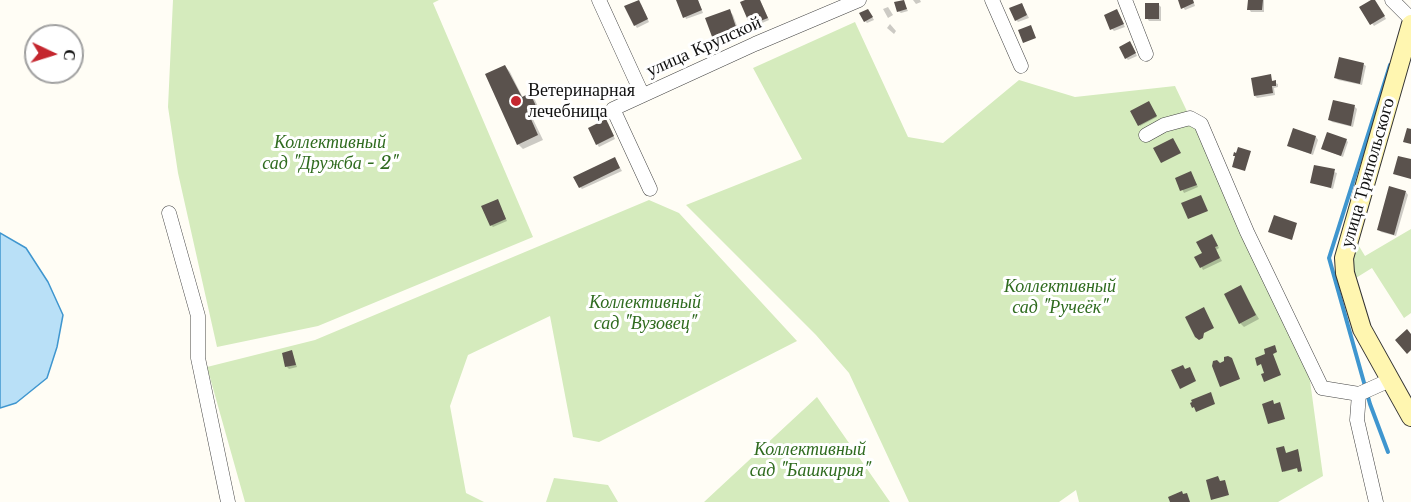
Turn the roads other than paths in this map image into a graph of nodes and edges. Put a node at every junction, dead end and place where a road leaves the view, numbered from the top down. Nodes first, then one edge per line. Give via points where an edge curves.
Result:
1 (599, 0) edge
2 (859, 0) edge
3 (992, 0) edge
4 (1125, 0) edge
5 (1392, 0) edge
6 (1411, 20) edge
7 (1411, 24) edge
8 (1146, 54) dead end
9 (1021, 66) dead end
10 (642, 94) junction
11 (1146, 135) dead end
12 (650, 189) dead end
13 (169, 213) dead end
14 (1382, 384) junction
15 (1359, 394) junction
16 (1411, 417) edge
17 (228, 502) edge
18 (1376, 502) edge

1 - 10 street
2 - 10 street, улица Крупской
3 - 9 street
4 - 8 street
5 - 6 street
7 - 14 street, улица Трипольского via 1344,258 1345,273
10 - 12 street, улица Крупской via 613,109
11 - 15 street via 1190,118 1201,124 1247,232 1322,388
13 - 17 street via 198,316 198,358
14 - 15 street
14 - 16 street, улица Трипольского
15 - 18 street via 1357,420

